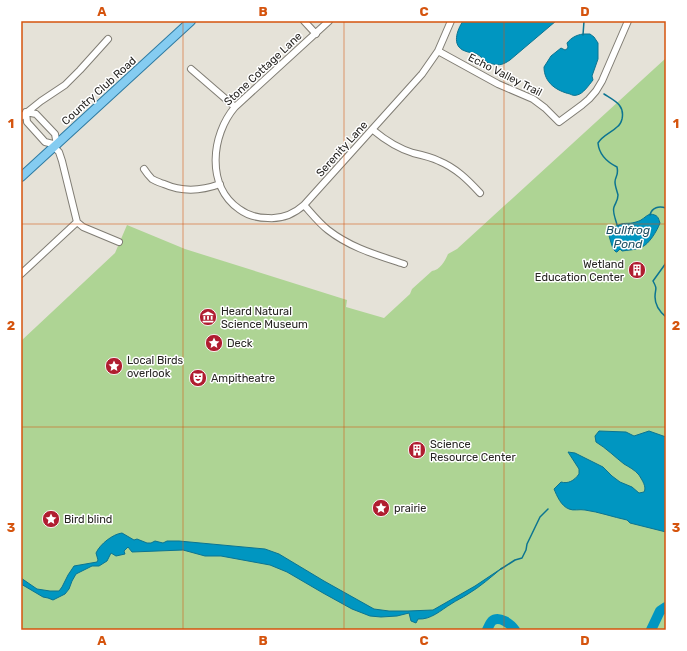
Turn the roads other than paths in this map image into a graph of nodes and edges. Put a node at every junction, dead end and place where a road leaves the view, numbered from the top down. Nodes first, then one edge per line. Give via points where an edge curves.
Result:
1 (192, 21) edge
2 (304, 21) edge
3 (329, 21) edge
4 (452, 21) edge
5 (628, 21) edge
6 (316, 34) junction
7 (108, 39) dead end
8 (438, 51) junction
9 (191, 69) dead end
10 (236, 107) junction
11 (26, 112) junction
12 (21, 117) edge
13 (373, 130) junction
14 (55, 146) junction
15 (144, 169) dead end
16 (21, 177) edge
17 (220, 184) junction
18 (480, 193) dead end
19 (304, 205) junction
20 (77, 222) junction
21 (120, 242) dead end
22 (404, 264) dead end
23 (21, 274) edge

1 - 14 main road, Country Club Road
2 - 6 street
3 - 6 street, Stone Cottage Lane
4 - 8 street, Serenity Lane
5 - 8 street, Echo Valley Trail via 596,91 559,122 533,99 498,84
6 - 10 street, Stone Cottage Lane
7 - 11 street via 65,85
8 - 13 street, Serenity Lane via 417,81
9 - 10 street
10 - 17 street, Stone Cottage Lane via 226,120 217,143 216,165
11 - 12 street
11 - 14 street via 27,122 45,142
11 - 14 street via 36,114 55,134
13 - 18 street via 395,146 445,164 463,176
13 - 19 street, Serenity Lane
14 - 16 main road, Country Club Road
14 - 20 street via 60,154
15 - 17 street via 154,180 178,189 196,190
17 - 19 street, Serenity Lane via 226,197 236,207 260,218 284,216
19 - 22 street via 324,227 343,240 365,251
20 - 21 street via 83,227
20 - 23 street

